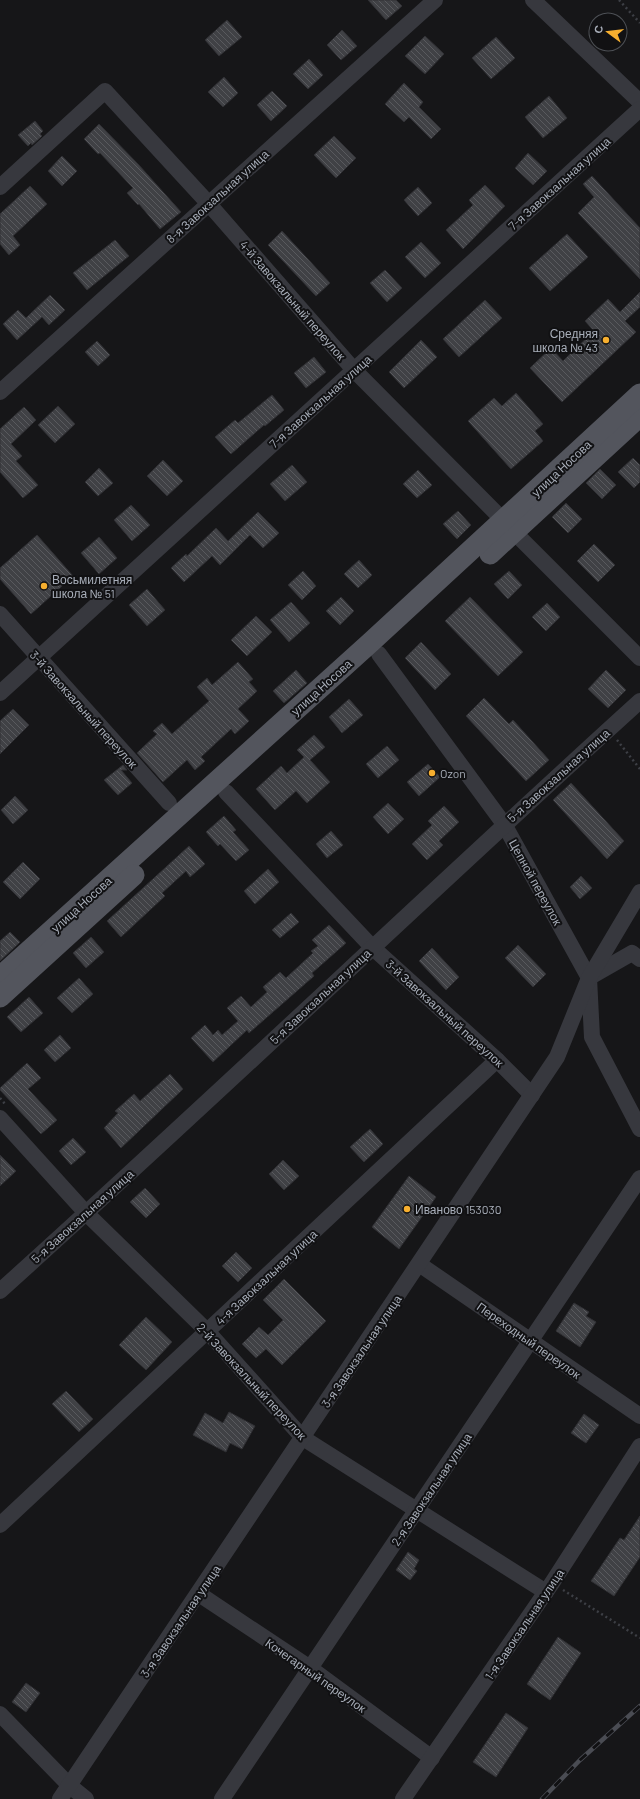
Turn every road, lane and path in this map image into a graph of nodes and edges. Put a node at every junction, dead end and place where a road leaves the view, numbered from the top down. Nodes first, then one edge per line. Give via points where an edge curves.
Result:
1 (435, 0) edge
2 (533, 0) edge
3 (619, 0) edge
4 (640, 23) edge
5 (640, 102) edge
6 (640, 109) edge
7 (0, 187) edge
8 (209, 204) junction
9 (354, 370) junction
10 (0, 392) edge
11 (640, 394) edge
12 (640, 416) edge
13 (509, 527) junction
14 (0, 614) edge
15 (375, 648) junction
16 (39, 657) junction
17 (640, 658) edge
18 (0, 693) edge
19 (640, 701) edge
20 (609, 729) junction
21 (640, 769) edge
22 (221, 787) junction
23 (169, 803) dead end
24 (504, 824) junction
25 (640, 892) edge
26 (372, 947) junction
27 (640, 959) edge
28 (0, 977) edge
29 (589, 978) junction
30 (0, 997) edge
31 (497, 1060) junction
32 (532, 1095) junction
33 (0, 1098) edge
34 (5, 1114) edge
35 (640, 1128) edge
36 (640, 1178) edge
37 (86, 1213) junction
38 (419, 1264) junction
39 (0, 1291) edge
40 (208, 1332) junction
41 (530, 1341) junction
42 (640, 1416) edge
43 (303, 1438) junction
44 (640, 1446) edge
45 (416, 1510) junction
46 (0, 1525) edge
47 (549, 1587) junction
48 (198, 1594) junction
49 (640, 1638) edge
50 (310, 1668) junction
51 (0, 1714) edge
52 (432, 1758) junction
53 (70, 1786) junction
54 (60, 1799) edge
55 (86, 1799) edge
56 (222, 1799) edge
57 (403, 1799) edge

1 - 8 street, 8-я Завокзальная улица
2 - 5 street
3 - 4 path
6 - 9 street, 7-я Завокзальная улица
7 - 8 street, 4-й Завокзальный переулок via 105,91
8 - 9 street, 4-й Завокзальный переулок
8 - 10 street, 8-я Завокзальная улица
9 - 13 street, 4-й Завокзальный переулок
9 - 16 street, 7-я Завокзальная улица
11 - 13 main road, улица Носова
12 - 13 main road, улица Носова
13 - 15 main road, улица Носова
13 - 17 street, 4-й Завокзальный переулок
14 - 16 street, 3-й Завокзальный переулок
15 - 22 main road, улица Носова
15 - 24 street, Цепной переулок
16 - 18 street, 7-я Завокзальная улица
16 - 23 street, 3-й Завокзальный переулок
19 - 20 street, 5-я Завокзальная улица
20 - 21 path
20 - 24 street, 5-я Завокзальная улица
22 - 26 street, 3-й Завокзальный переулок
22 - 28 main road, улица Носова
22 - 30 main road, улица Носова
24 - 26 street, 5-я Завокзальная улица
24 - 29 street, Цепной переулок
25 - 29 street, 3-я Завокзальная улица
26 - 31 street, 3-й Завокзальный переулок
26 - 37 street, 5-я Завокзальная улица
27 - 29 street via 632,953
29 - 32 street, 3-я Завокзальная улица via 557,1057
29 - 35 street via 592,1037
31 - 32 street, 3-й Завокзальный переулок
31 - 40 street, 4-я Завокзальная улица
32 - 38 street, 3-я Завокзальная улица
33 - 34 path
34 - 37 street, 2-й Завокзальный переулок
36 - 41 street, 2-я Завокзальная улица
37 - 39 street, 5-я Завокзальная улица
37 - 40 street, 2-й Завокзальный переулок
38 - 41 street, Переходный переулок
38 - 43 street, 3-я Завокзальная улица
40 - 43 street, 2-й Завокзальный переулок
40 - 46 street, 4-я Завокзальная улица
41 - 42 street, Переходный переулок
41 - 45 street, 2-я Завокзальная улица
43 - 45 street, 2-й Завокзальный переулок
43 - 48 street, 3-я Завокзальная улица
44 - 47 street, 1-я Завокзальная улица
45 - 47 street, 2-й Завокзальный переулок
45 - 50 street, 2-я Завокзальная улица
47 - 49 path
47 - 52 street, 1-я Завокзальная улица
48 - 50 street, Кочегарный переулок
48 - 53 street, 3-я Завокзальная улица
50 - 52 street, Кочегарный переулок
50 - 56 street, 2-я Завокзальная улица
51 - 53 street
52 - 57 street, 1-я Завокзальная улица
53 - 54 street, 3-я Завокзальная улица
53 - 55 street

